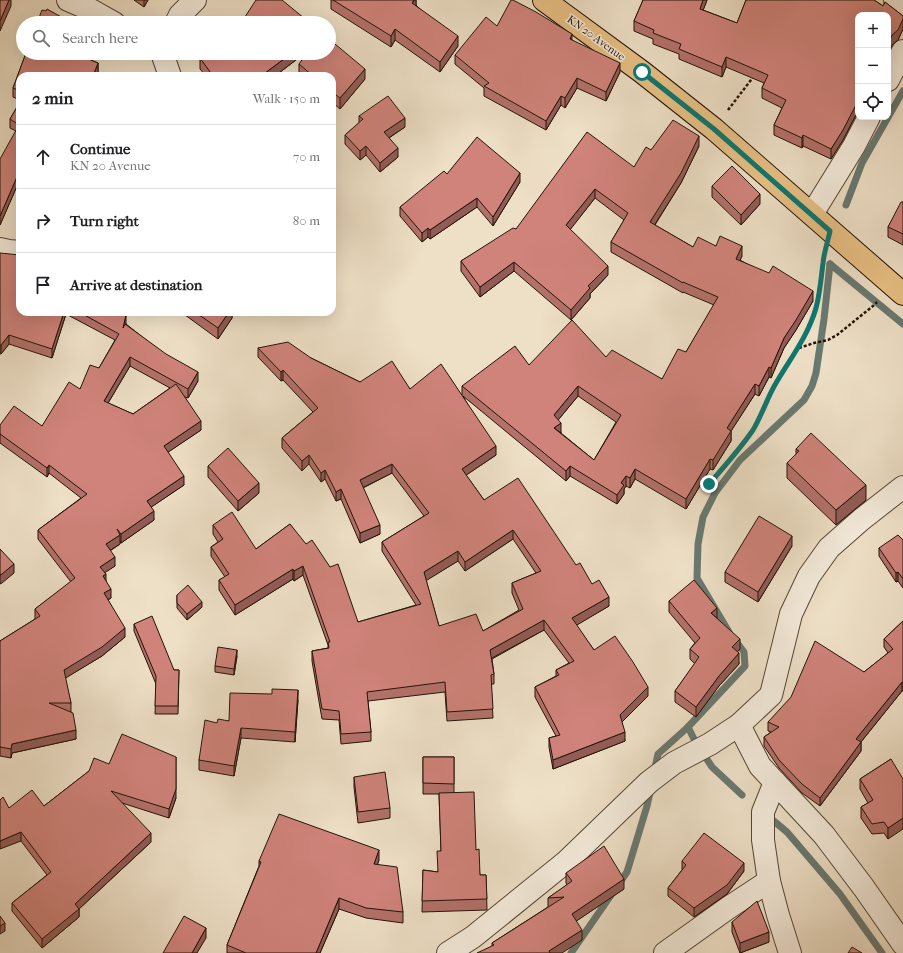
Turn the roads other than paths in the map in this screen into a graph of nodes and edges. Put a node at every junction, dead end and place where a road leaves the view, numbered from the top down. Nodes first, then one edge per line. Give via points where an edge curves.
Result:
1 (68, 0) edge
2 (195, 0) edge
3 (544, 0) edge
4 (895, 0) edge
5 (903, 8) edge
6 (102, 16) edge
7 (180, 16) edge
8 (903, 51) edge
9 (164, 60) edge
10 (169, 72) edge
11 (891, 74) edge
12 (867, 120) edge
13 (812, 214) junction
14 (0, 249) edge
15 (16, 252) edge
16 (897, 289) edge
17 (903, 487) edge
18 (739, 725) junction
19 (775, 782) junction
20 (769, 881) junction
21 (903, 944) edge
22 (448, 953) edge
23 (665, 953) edge
24 (790, 953) edge

1 - 6 street
2 - 7 street
3 - 13 main road, KN 20 Avenue via 714,129
4 - 5 street
8 - 11 street
9 - 10 street
12 - 13 street
13 - 16 main road, KN 20 Avenue
14 - 15 street
17 - 18 street via 829,548 809,576 791,614 771,695
18 - 19 street via 760,766
18 - 22 street via 649,782 567,861 473,937
19 - 20 street via 763,812 763,840
19 - 21 street via 824,835
20 - 23 street
20 - 24 street

